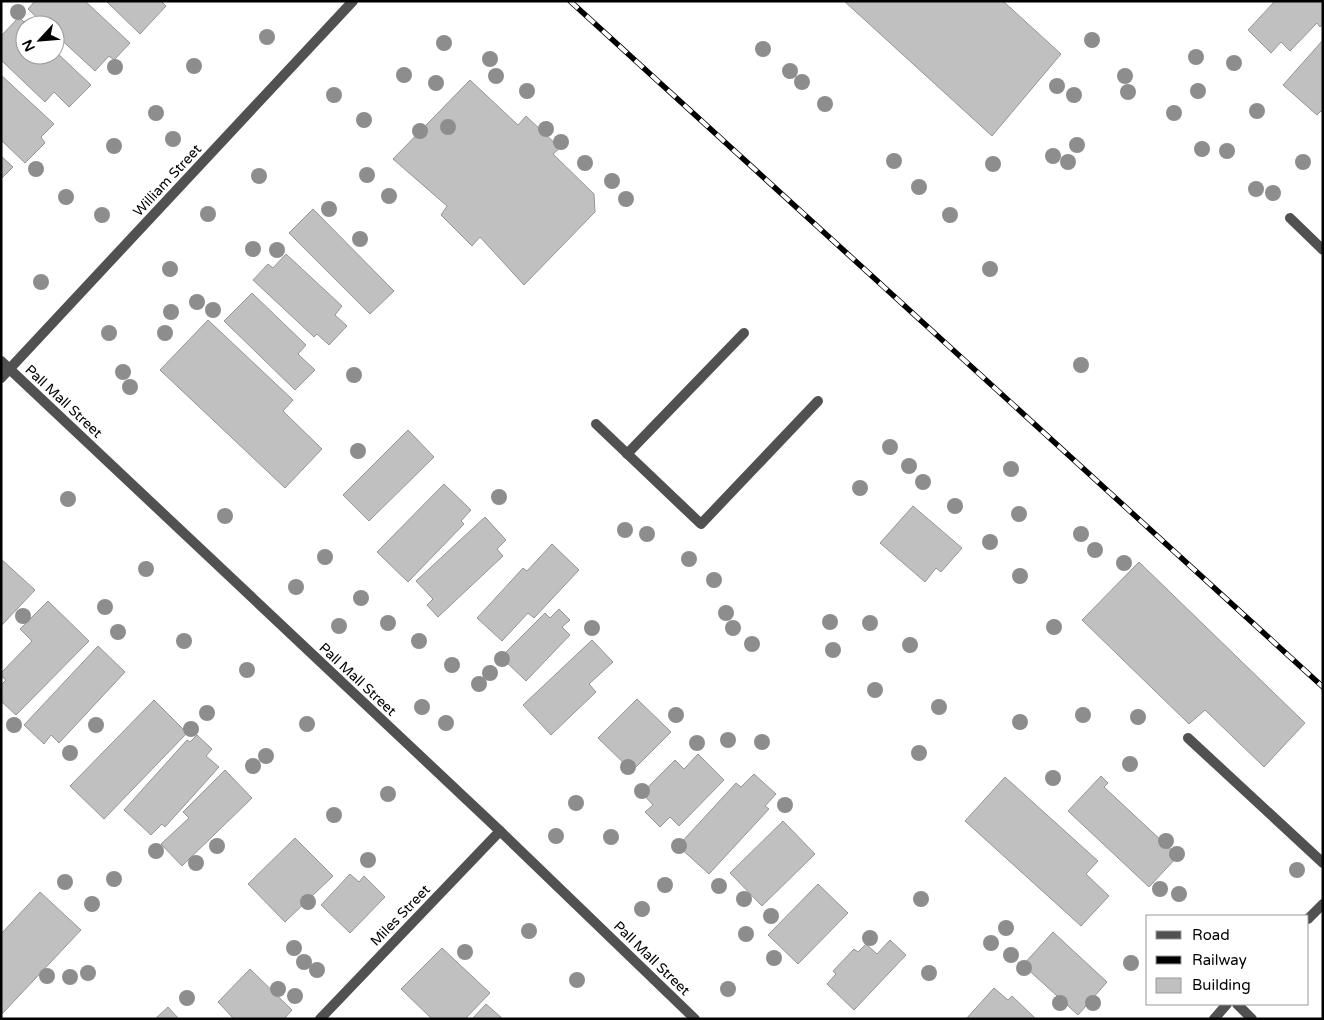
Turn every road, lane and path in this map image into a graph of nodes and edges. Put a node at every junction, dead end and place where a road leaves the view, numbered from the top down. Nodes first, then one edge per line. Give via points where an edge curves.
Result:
1 (352, 1) edge
2 (1290, 218) dead end
3 (1323, 250) edge
4 (744, 333) dead end
5 (1, 361) edge
6 (10, 369) junction
7 (1, 378) edge
8 (818, 401) dead end
9 (596, 424) dead end
10 (627, 454) junction
11 (1188, 738) dead end
12 (500, 831) junction
13 (1323, 863) edge
14 (1323, 904) edge
15 (1309, 919) edge
16 (1226, 1005) edge
17 (1238, 1005) edge
18 (320, 1019) edge
19 (695, 1019) edge
20 (1214, 1019) edge
21 (1252, 1019) edge

1 - 6 street, William Street
2 - 3 street
4 - 10 street
5 - 6 street, Pall Mall Street
6 - 7 street, William Street
6 - 12 street, Pall Mall Street
8 - 10 street via 701,524
9 - 10 street
11 - 13 street
12 - 18 street, Miles Street
12 - 19 street, Pall Mall Street
14 - 15 street
16 - 20 street
17 - 21 street

